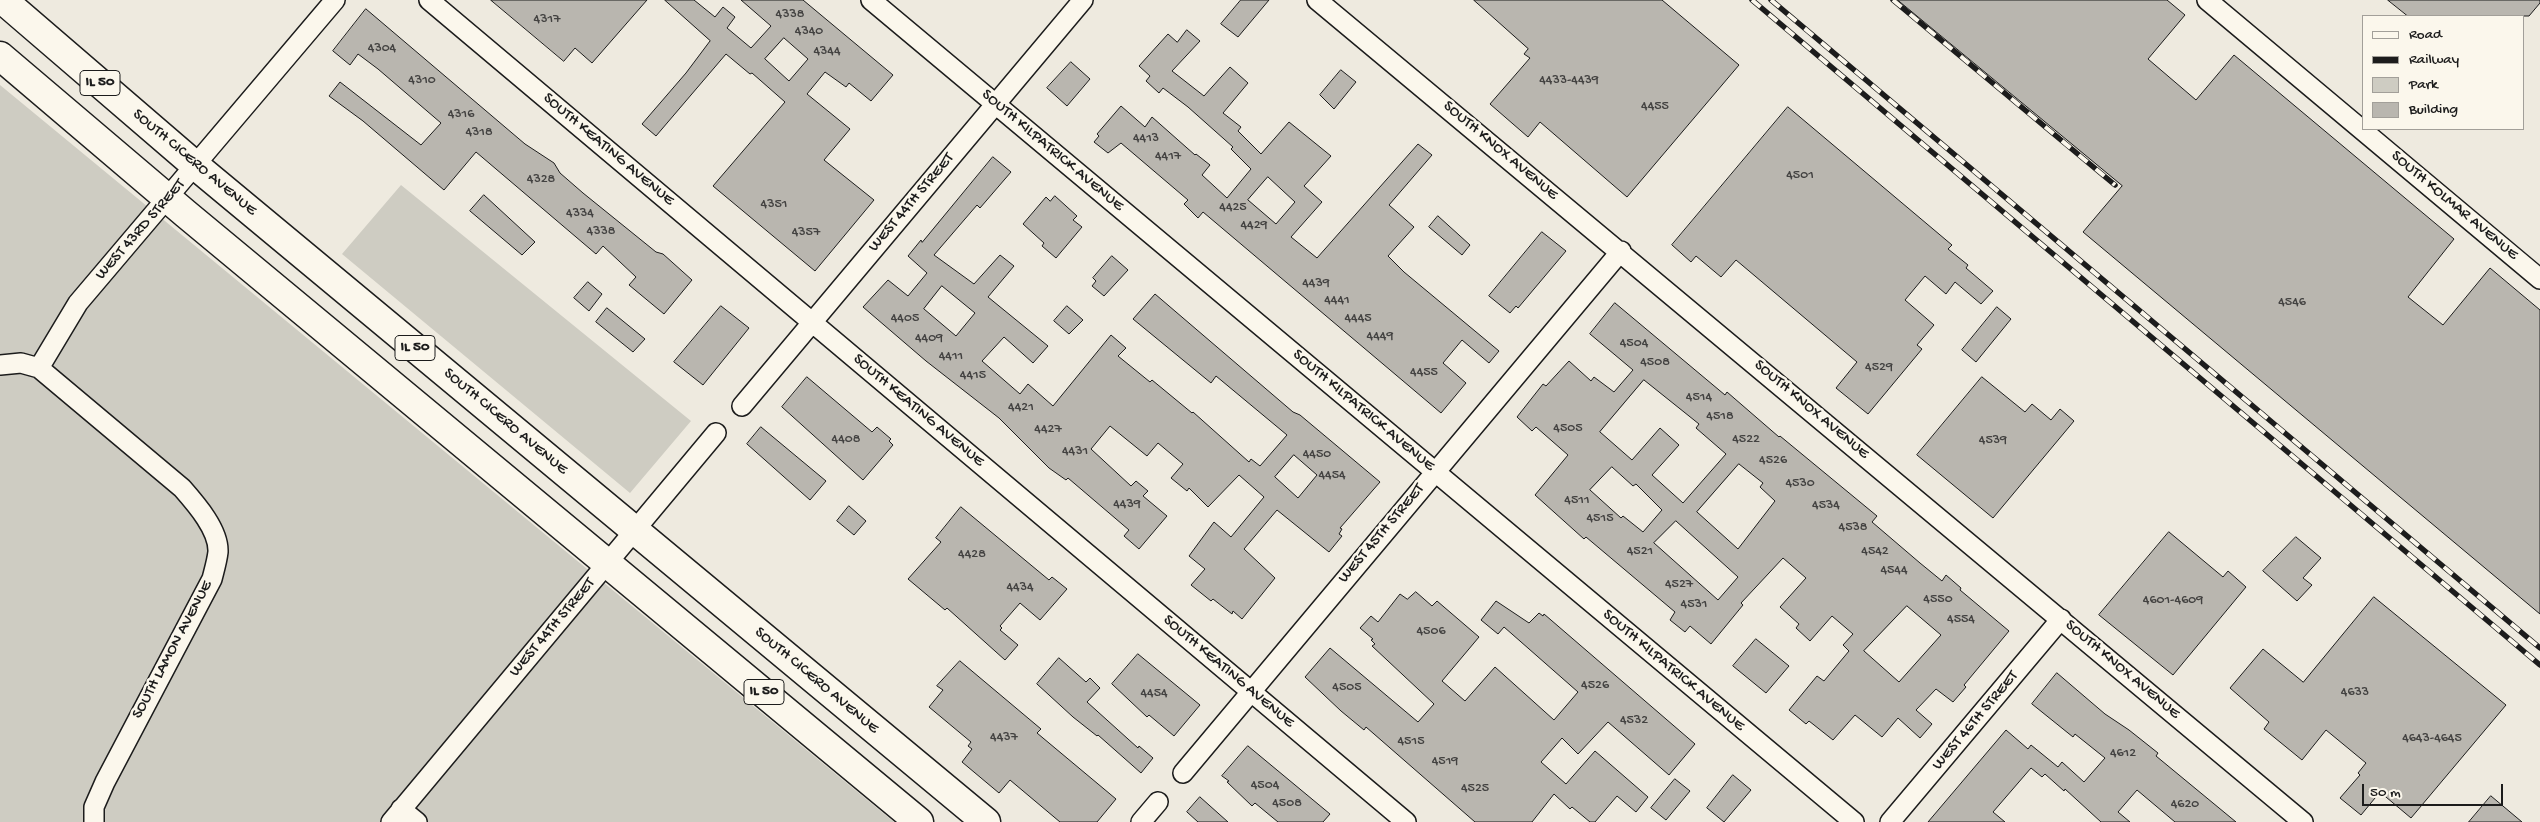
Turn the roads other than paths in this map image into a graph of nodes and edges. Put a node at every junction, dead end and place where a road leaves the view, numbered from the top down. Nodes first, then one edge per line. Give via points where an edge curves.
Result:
1 (3, 0) edge
2 (336, 0) edge
3 (429, 0) edge
4 (871, 0) edge
5 (1083, 0) edge
6 (1317, 0) edge
7 (2207, 0) edge
8 (0, 56) edge
9 (995, 104) junction
10 (2362, 130) edge
11 (2362, 130) edge
12 (196, 166) junction
13 (168, 198) junction
14 (1621, 251) junction
15 (2540, 279) edge
16 (813, 322) junction
17 (0, 365) edge
18 (38, 368) junction
19 (742, 406) dead end
20 (716, 433) dead end
21 (1435, 471) junction
22 (635, 530) junction
23 (608, 562) junction
24 (2061, 619) junction
25 (1250, 691) junction
26 (1183, 773) dead end
27 (1158, 802) dead end
28 (396, 816) edge
29 (94, 822) edge
30 (417, 822) edge
31 (919, 822) edge
32 (986, 822) edge
33 (1141, 822) edge
34 (1406, 822) edge
35 (1854, 822) edge
36 (1890, 822) edge
37 (2303, 822) edge

1 - 12 main road, SOUTH CICERO AVENUE / IL 50
2 - 12 street, WEST 43RD STREET
3 - 16 street, SOUTH KEATING AVENUE
4 - 9 street, SOUTH KILPATRICK AVENUE
5 - 9 street, WEST 44TH STREET
6 - 14 street, SOUTH KNOX AVENUE
7 - 10 street, SOUTH KOLMAR AVENUE
8 - 13 main road, IL 50
9 - 16 street, WEST 44TH STREET
9 - 21 street, SOUTH KILPATRICK AVENUE
11 - 15 street, SOUTH KOLMAR AVENUE
12 - 13 street, WEST 43RD STREET
12 - 22 main road, SOUTH CICERO AVENUE / IL 50
13 - 18 street, WEST 43RD STREET via 78,303
13 - 23 main road, IL 50
14 - 21 street, WEST 45TH STREET
14 - 24 street, SOUTH KNOX AVENUE
16 - 19 street, WEST 44TH STREET
16 - 25 street, SOUTH KEATING AVENUE
17 - 18 street via 21,363
18 - 29 street, SOUTH LAMON AVENUE via 182,488 210,525 218,551 212,579 104,782 94,807
20 - 22 street, WEST 44TH STREET
21 - 25 street, WEST 45TH STREET
21 - 35 street, SOUTH KILPATRICK AVENUE
22 - 23 street, WEST 44TH STREET
22 - 32 main road, SOUTH CICERO AVENUE / IL 50
23 - 28 street, WEST 44TH STREET
23 - 31 main road, IL 50
24 - 36 street, WEST 46TH STREET
24 - 37 street, SOUTH KNOX AVENUE
25 - 26 street, WEST 45TH STREET
25 - 34 street, SOUTH KEATING AVENUE
27 - 33 street
28 - 30 street

